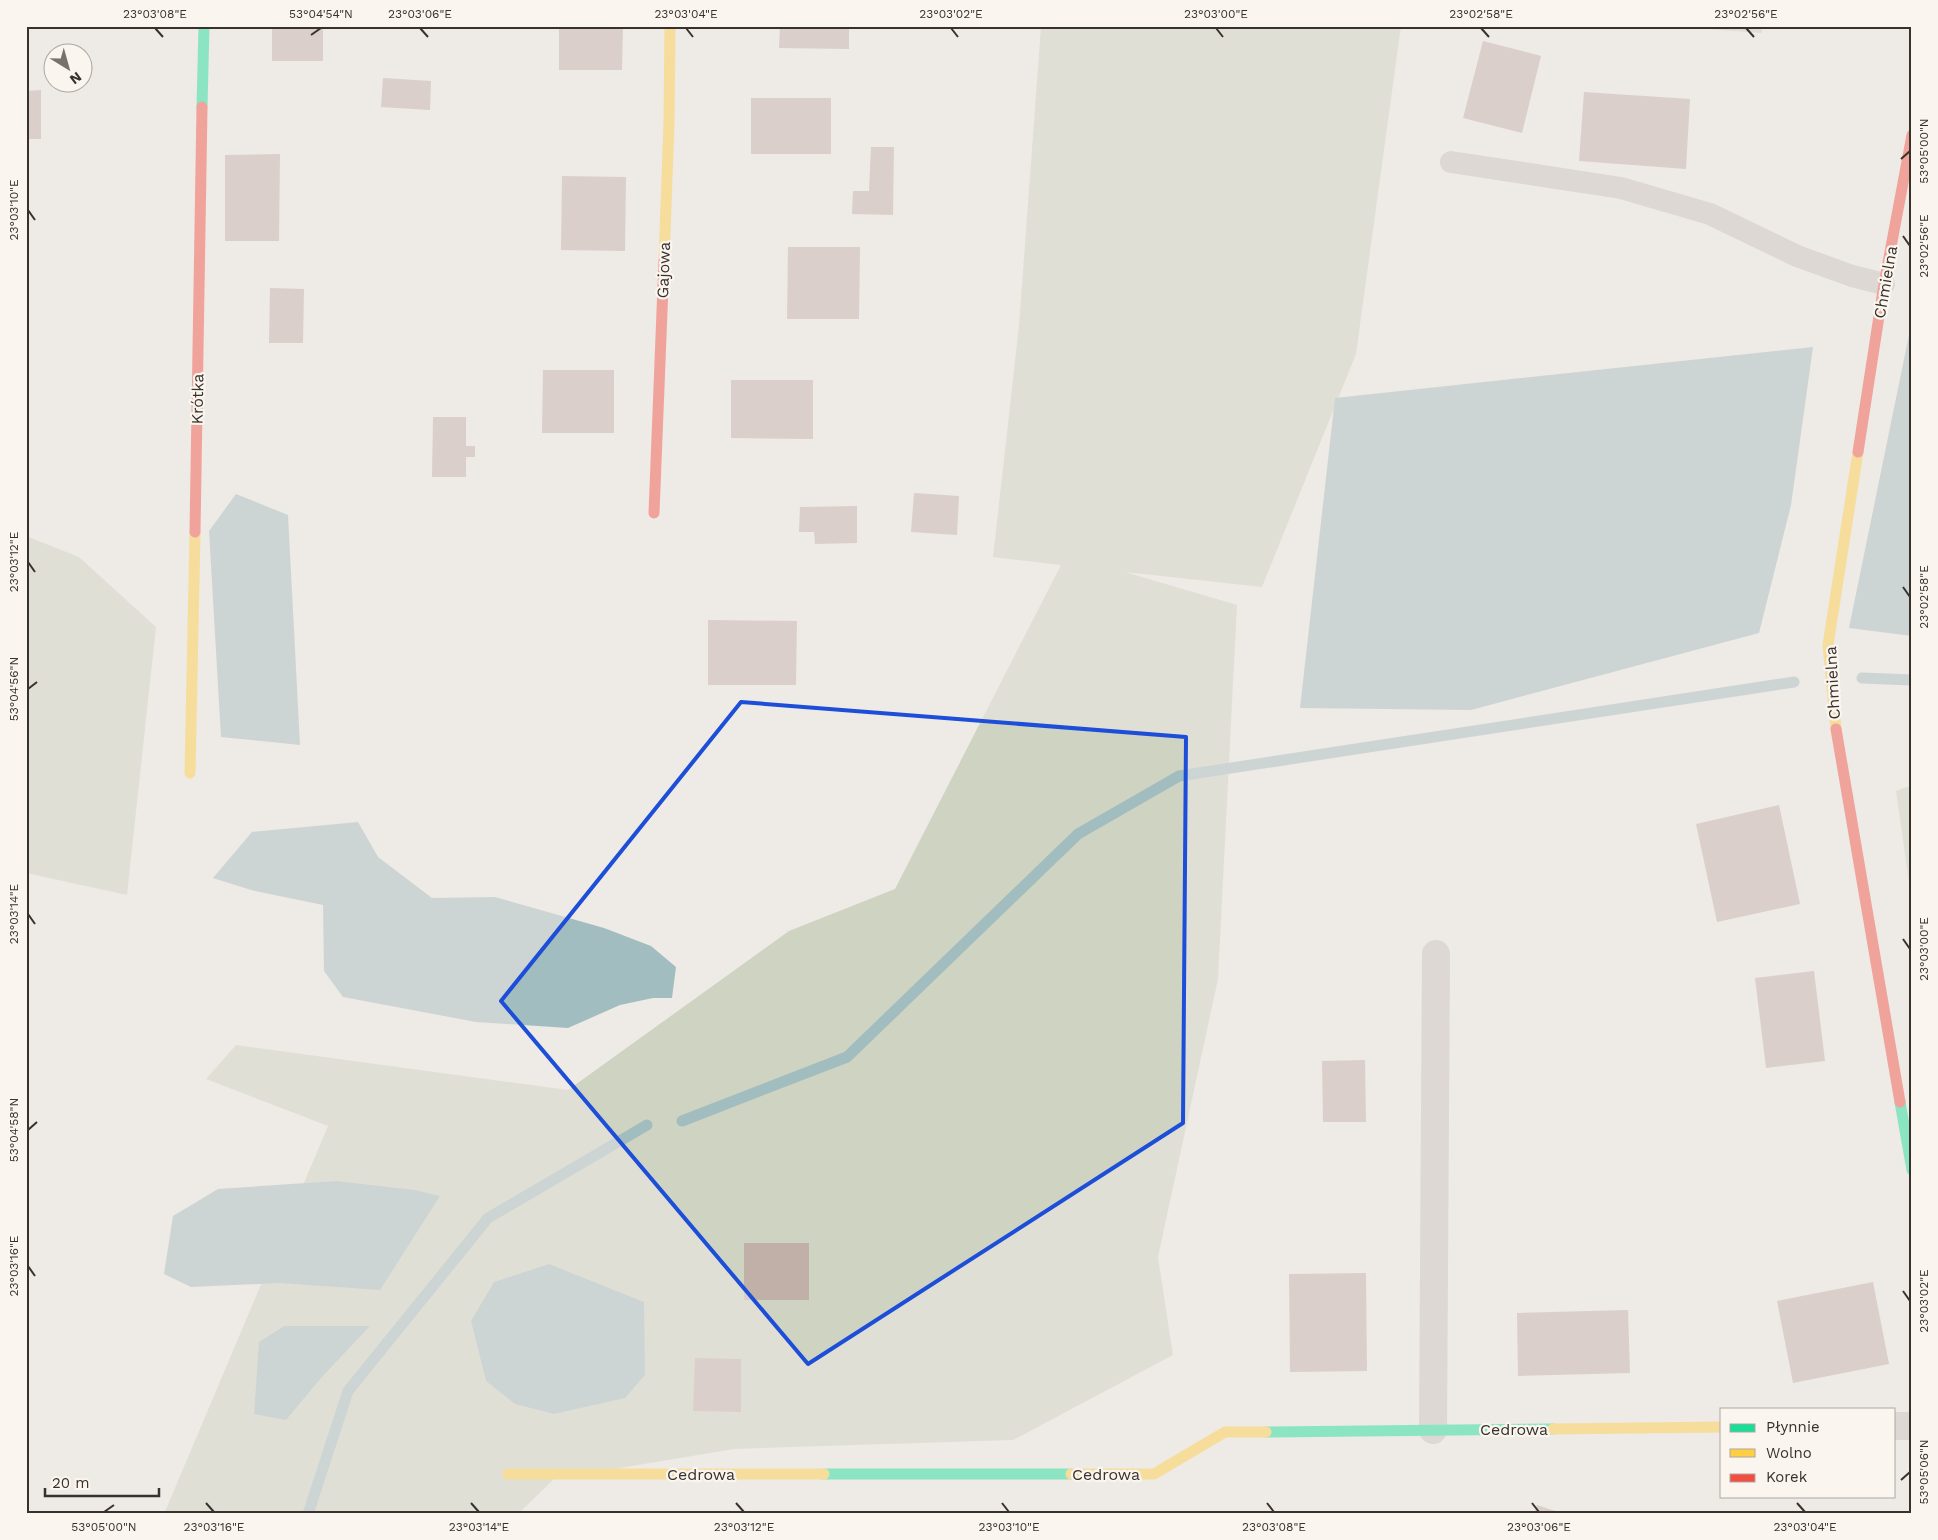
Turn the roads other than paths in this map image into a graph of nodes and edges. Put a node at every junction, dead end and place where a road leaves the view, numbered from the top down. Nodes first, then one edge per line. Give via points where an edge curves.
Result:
1 (204, 26) edge
2 (670, 26) edge
3 (1912, 136) edge
4 (1451, 162) dead end
5 (1884, 284) junction
6 (654, 513) dead end
7 (190, 772) dead end
8 (1436, 954) dead end
9 (1912, 1170) edge
10 (1896, 1426) edge
11 (1912, 1426) edge
12 (1720, 1427) edge
13 (1434, 1430) junction
14 (508, 1474) dead end

1 - 7 street, Krótka
2 - 6 street, Gajowa
3 - 5 street, Chmielna
4 - 5 lane via 1621,188 1710,214 1797,256
5 - 9 street, Chmielna via 1828,645 1833,713
8 - 13 street
10 - 11 street
12 - 13 street, Cedrowa
13 - 14 street, Cedrowa via 1224,1432 1154,1474

